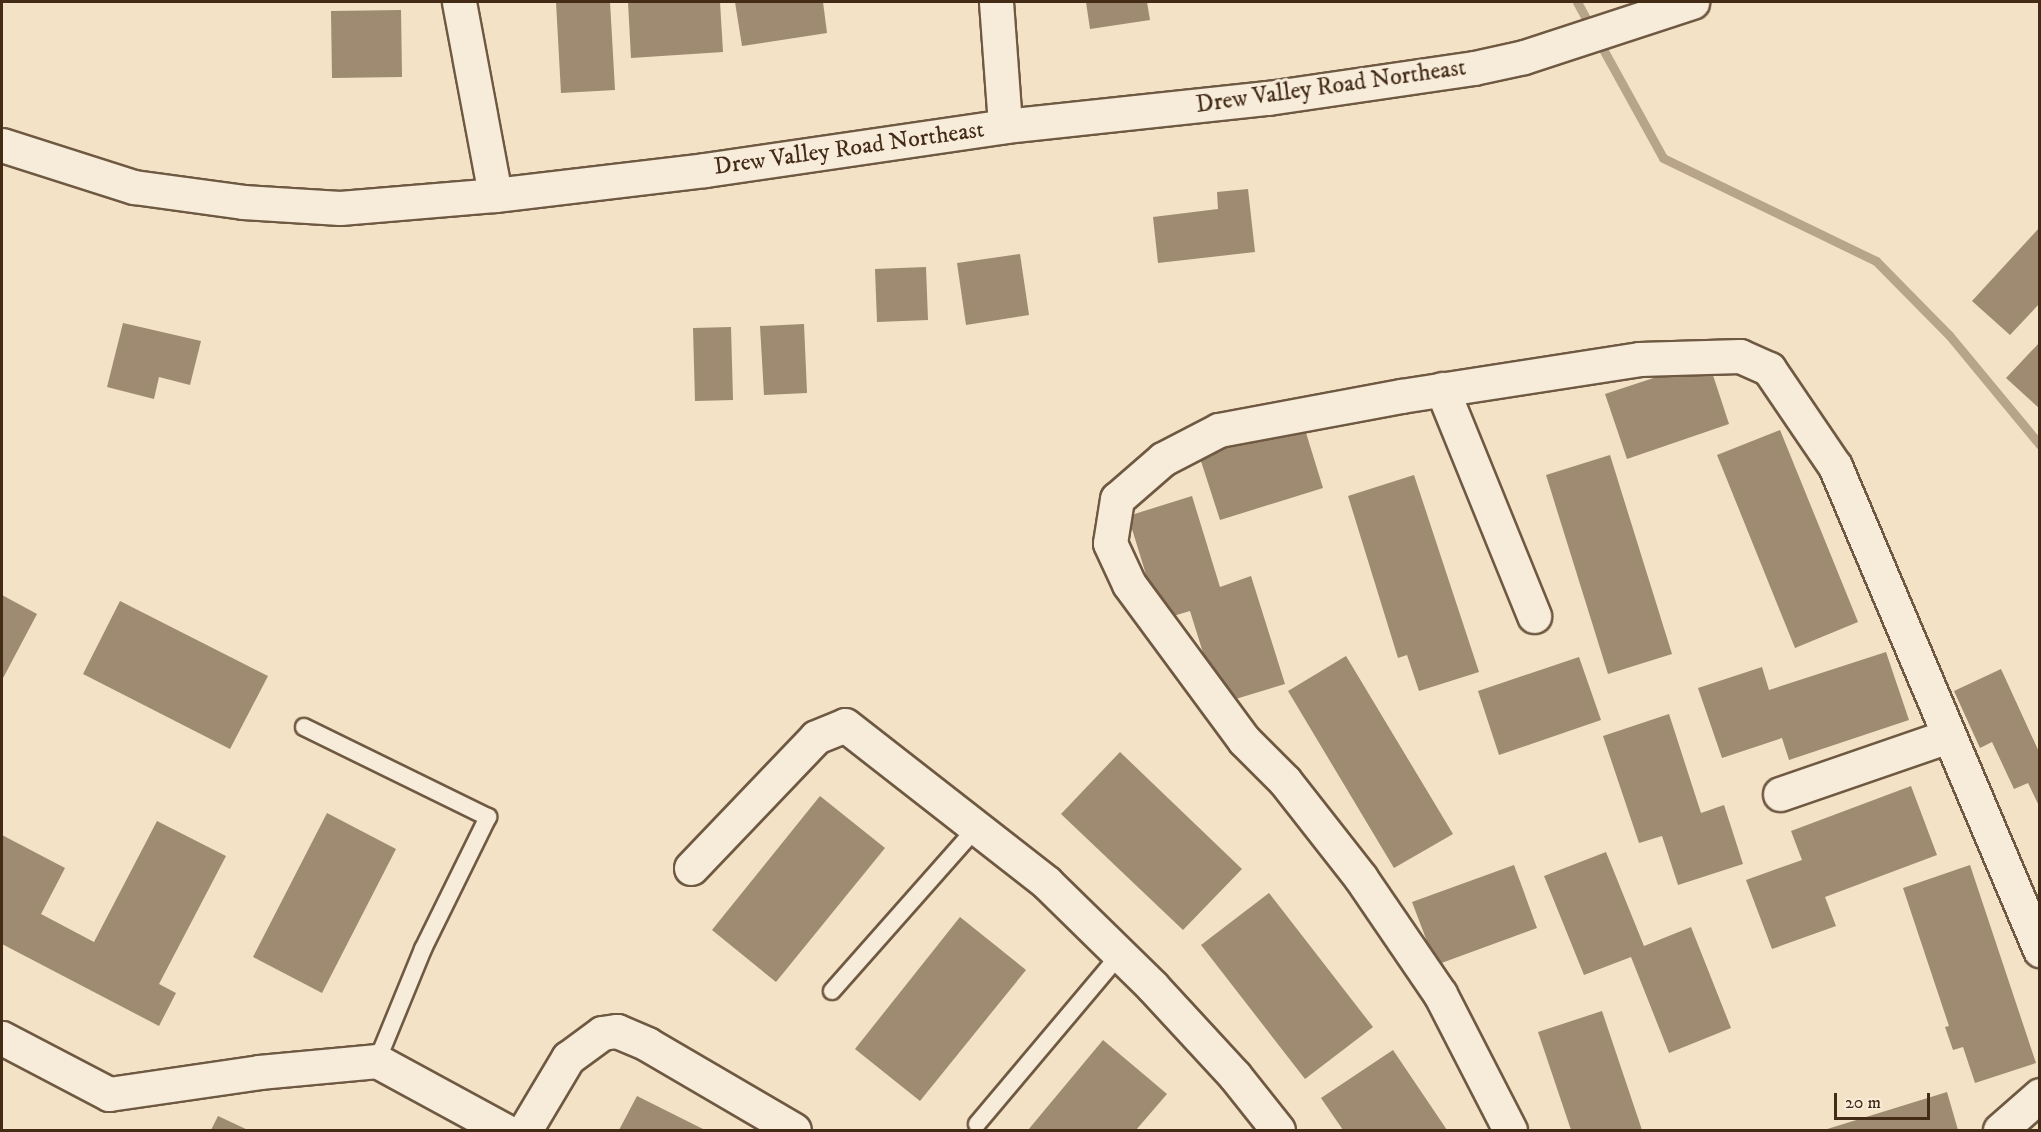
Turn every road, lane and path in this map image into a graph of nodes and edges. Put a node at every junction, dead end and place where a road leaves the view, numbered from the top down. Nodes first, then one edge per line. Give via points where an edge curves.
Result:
1 (459, 2) edge
2 (996, 2) edge
3 (1692, 2) edge
4 (1005, 126) junction
5 (2, 145) edge
6 (495, 195) junction
7 (1442, 389) junction
8 (1534, 616) dead end
9 (304, 727) dead end
10 (1948, 736) junction
11 (1780, 794) dead end
12 (978, 826) junction
13 (691, 868) dead end
14 (2040, 950) edge
15 (1120, 954) junction
16 (832, 991) dead end
17 (2, 1038) edge
18 (377, 1061) junction
19 (2040, 1095) edge
20 (977, 1124) dead end
21 (504, 1131) edge
22 (525, 1131) edge
23 (794, 1131) edge
24 (1278, 1131) edge
25 (1510, 1131) edge
26 (2000, 1131) edge

1 - 6 street
2 - 4 street
3 - 4 street, Drew Valley Road Northeast via 1524,57 1268,98
4 - 6 street, Drew Valley Road Northeast via 705,170
5 - 6 street, Drew Valley Road Northeast via 134,187 243,202 340,208
7 - 8 street
7 - 10 street via 1639,359 1740,356 1769,369 1835,466
7 - 25 street via 1219,430 1163,459 1117,499 1110,543 1128,584 1244,740 1285,781 1367,887 1440,994
9 - 18 lane via 488,817 423,949
10 - 11 street
10 - 14 street
12 - 13 street via 845,725 816,736
12 - 15 street via 1047,883
12 - 16 lane
15 - 20 lane
15 - 24 street via 1235,1076
17 - 18 street via 109,1094 259,1072
18 - 21 street
19 - 26 street
22 - 23 street via 568,1058 602,1034 617,1031 647,1044

